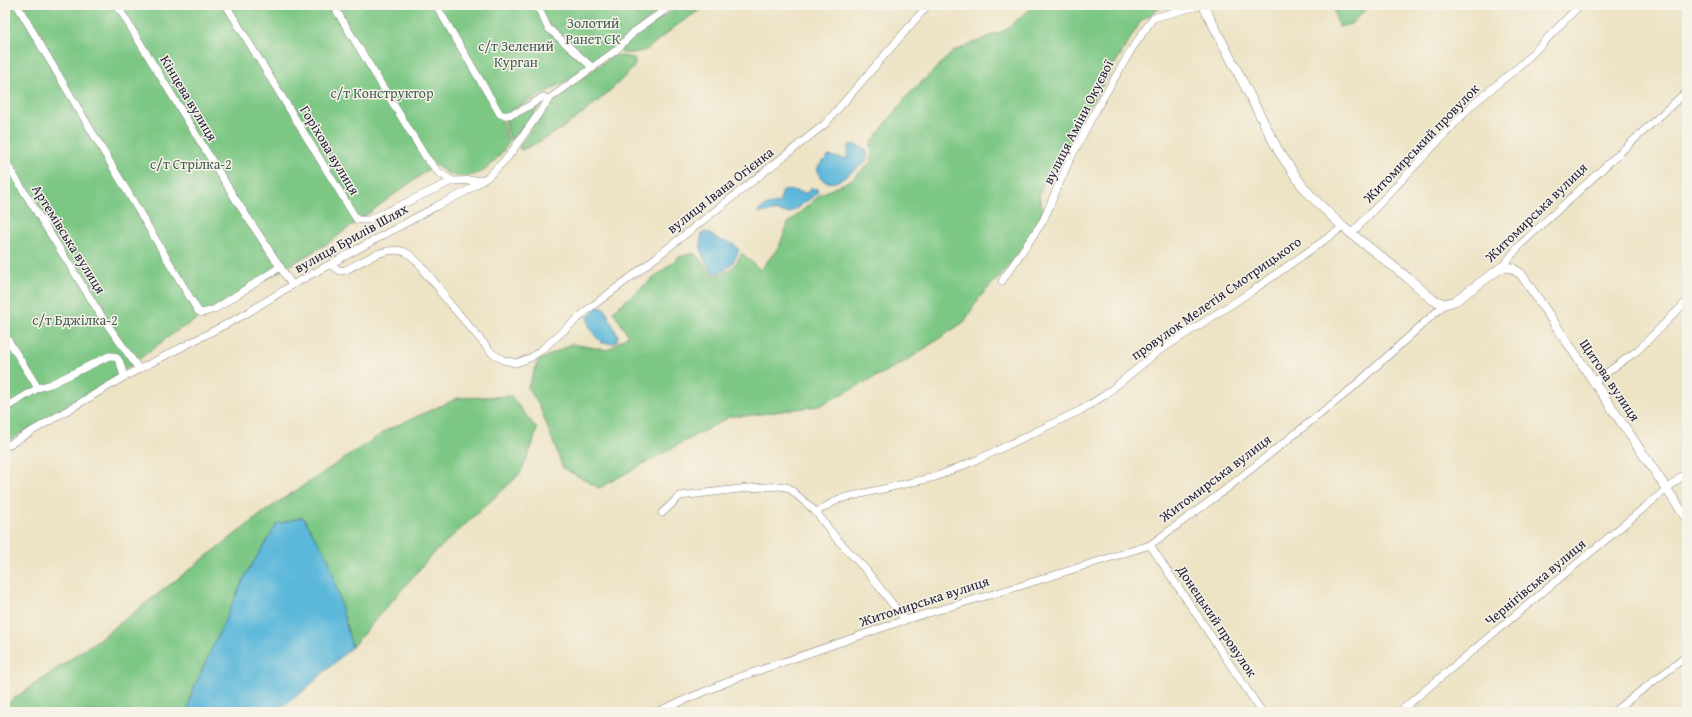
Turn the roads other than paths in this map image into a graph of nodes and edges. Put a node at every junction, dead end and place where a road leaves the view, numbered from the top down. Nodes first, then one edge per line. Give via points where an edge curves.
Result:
1 (17, 5) edge
2 (117, 5) edge
3 (226, 5) edge
4 (333, 5) edge
5 (436, 5) edge
6 (537, 5) edge
7 (672, 5) edge
8 (928, 5) edge
9 (1202, 5) edge
10 (1580, 5) edge
11 (593, 68) junction
12 (1687, 91) edge
13 (549, 99) junction
14 (5, 161) edge
15 (481, 180) junction
16 (452, 181) junction
17 (1343, 227) junction
18 (1351, 234) junction
19 (331, 265) junction
20 (280, 267) junction
21 (1502, 267) junction
22 (1002, 281) dead end
23 (292, 285) junction
24 (1687, 301) edge
25 (1444, 304) junction
26 (5, 335) edge
27 (501, 358) junction
28 (139, 369) junction
29 (124, 376) junction
30 (1594, 382) junction
31 (38, 388) junction
32 (5, 408) edge
33 (5, 447) edge
34 (1687, 472) edge
35 (1666, 490) junction
36 (816, 512) junction
37 (662, 513) dead end
38 (1687, 519) edge
39 (1150, 545) junction
40 (905, 620) junction
41 (1687, 656) edge
42 (656, 712) edge
43 (1262, 712) edge
44 (1399, 712) edge
45 (1613, 712) edge

1 - 20 street via 198,311 202,313 214,309
2 - 20 street, Кінцева вулиця
3 - 16 street, Горіхова вулиця via 358,220 369,220
4 - 16 street via 425,156 438,172
5 - 13 street via 500,114 507,116 542,97
6 - 11 street via 548,28
7 - 11 street, вулиця Брилів Шлях via 635,31
8 - 27 street, вулиця Івана Огієнка via 825,124 591,307 540,351 516,363
9 - 17 street via 1278,150 1301,184
9 - 22 street, вулиця Аміни Окуєвої via 1153,18 1097,108 1069,161 1044,221
10 - 18 street, Житомирський провулок via 1522,64 1472,105
11 - 13 street, вулиця Брилів Шлях
12 - 21 street, Житомирська вулиця via 1521,244
13 - 15 street, вулиця Брилів Шлях via 508,157 489,176
14 - 28 street, Артемівська вулиця via 102,317
15 - 16 street
15 - 19 street, вулиця Брилів Шлях via 465,192
17 - 18 street
17 - 36 street, провулок Мелетія Смотрицького via 1252,291 1156,353 1106,395 1081,410 935,477 839,500
18 - 25 street via 1433,300
19 - 23 street, вулиця Брилів Шлях
19 - 27 street via 340,271 391,250 408,253
20 - 23 street, Кінцева вулиця
21 - 25 street, Житомирська вулиця via 1455,301
21 - 30 street, Щитова вулиця via 1512,268 1521,274
23 - 28 street, вулиця Брилів Шлях via 244,314
24 - 30 street via 1638,350
25 - 39 street, Житомирська вулиця via 1350,390 1221,493
26 - 31 street
27 - 27 street via 480,336 440,292 492,353
27 - 27 street via 431,280 424,272 431,281
28 - 29 street, вулиця Брилів Шлях
29 - 31 street via 117,358 109,356
29 - 33 street, вулиця Брилів Шлях
30 - 35 street, Щитова вулиця
31 - 32 street
34 - 35 street, Чернігівська вулиця
35 - 38 street, Щитова вулиця
35 - 44 street, Чернігівська вулиця
36 - 37 street via 788,488 780,486 680,496
36 - 40 street
39 - 40 street, Житомирська вулиця
39 - 43 street, Донецький провулок
40 - 42 street, Житомирська вулиця via 737,678
41 - 45 street

